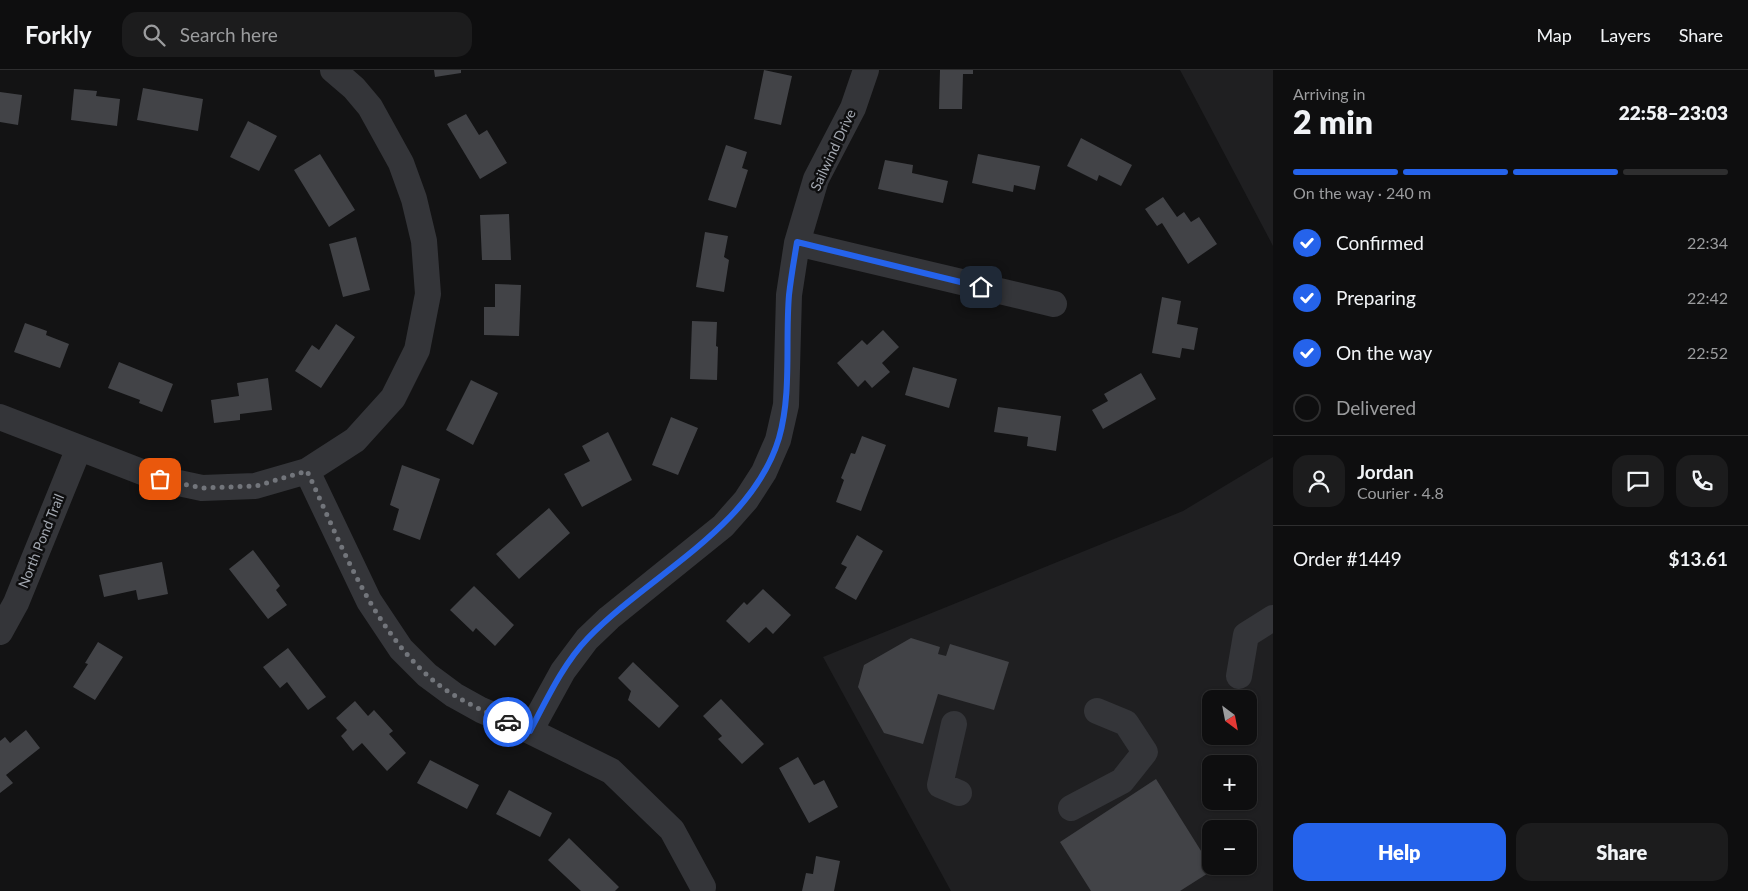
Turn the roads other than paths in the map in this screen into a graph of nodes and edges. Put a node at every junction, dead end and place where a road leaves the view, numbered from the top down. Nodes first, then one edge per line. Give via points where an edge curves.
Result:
1 (332, 70) edge
2 (866, 70) edge
3 (797, 242) junction
4 (1054, 304) dead end
5 (0, 417) edge
6 (78, 448) junction
7 (307, 471) junction
8 (1273, 618) edge
9 (0, 632) edge
10 (1239, 676) dead end
11 (1097, 712) dead end
12 (954, 724) dead end
13 (530, 731) junction
14 (959, 794) dead end
15 (1071, 808) dead end
16 (703, 887) dead end

1 - 7 street via 354,88 370,108 401,163 424,241 428,294 417,350 393,398 355,440
2 - 3 street, Sailwind Drive via 853,108 816,179
3 - 4 street
3 - 13 street, Sailwind Drive via 789,295 786,406 778,440 764,472 746,500 723,526 586,639 563,671
5 - 6 street
6 - 7 street via 160,479 202,488 256,486
6 - 9 street, North Pond Trail via 16,603
7 - 13 street via 369,601 401,649 427,675 454,695
8 - 10 street via 1246,635
11 - 15 street via 1126,723 1146,752 1122,781
12 - 14 street via 940,785
13 - 16 street via 611,771 672,830

